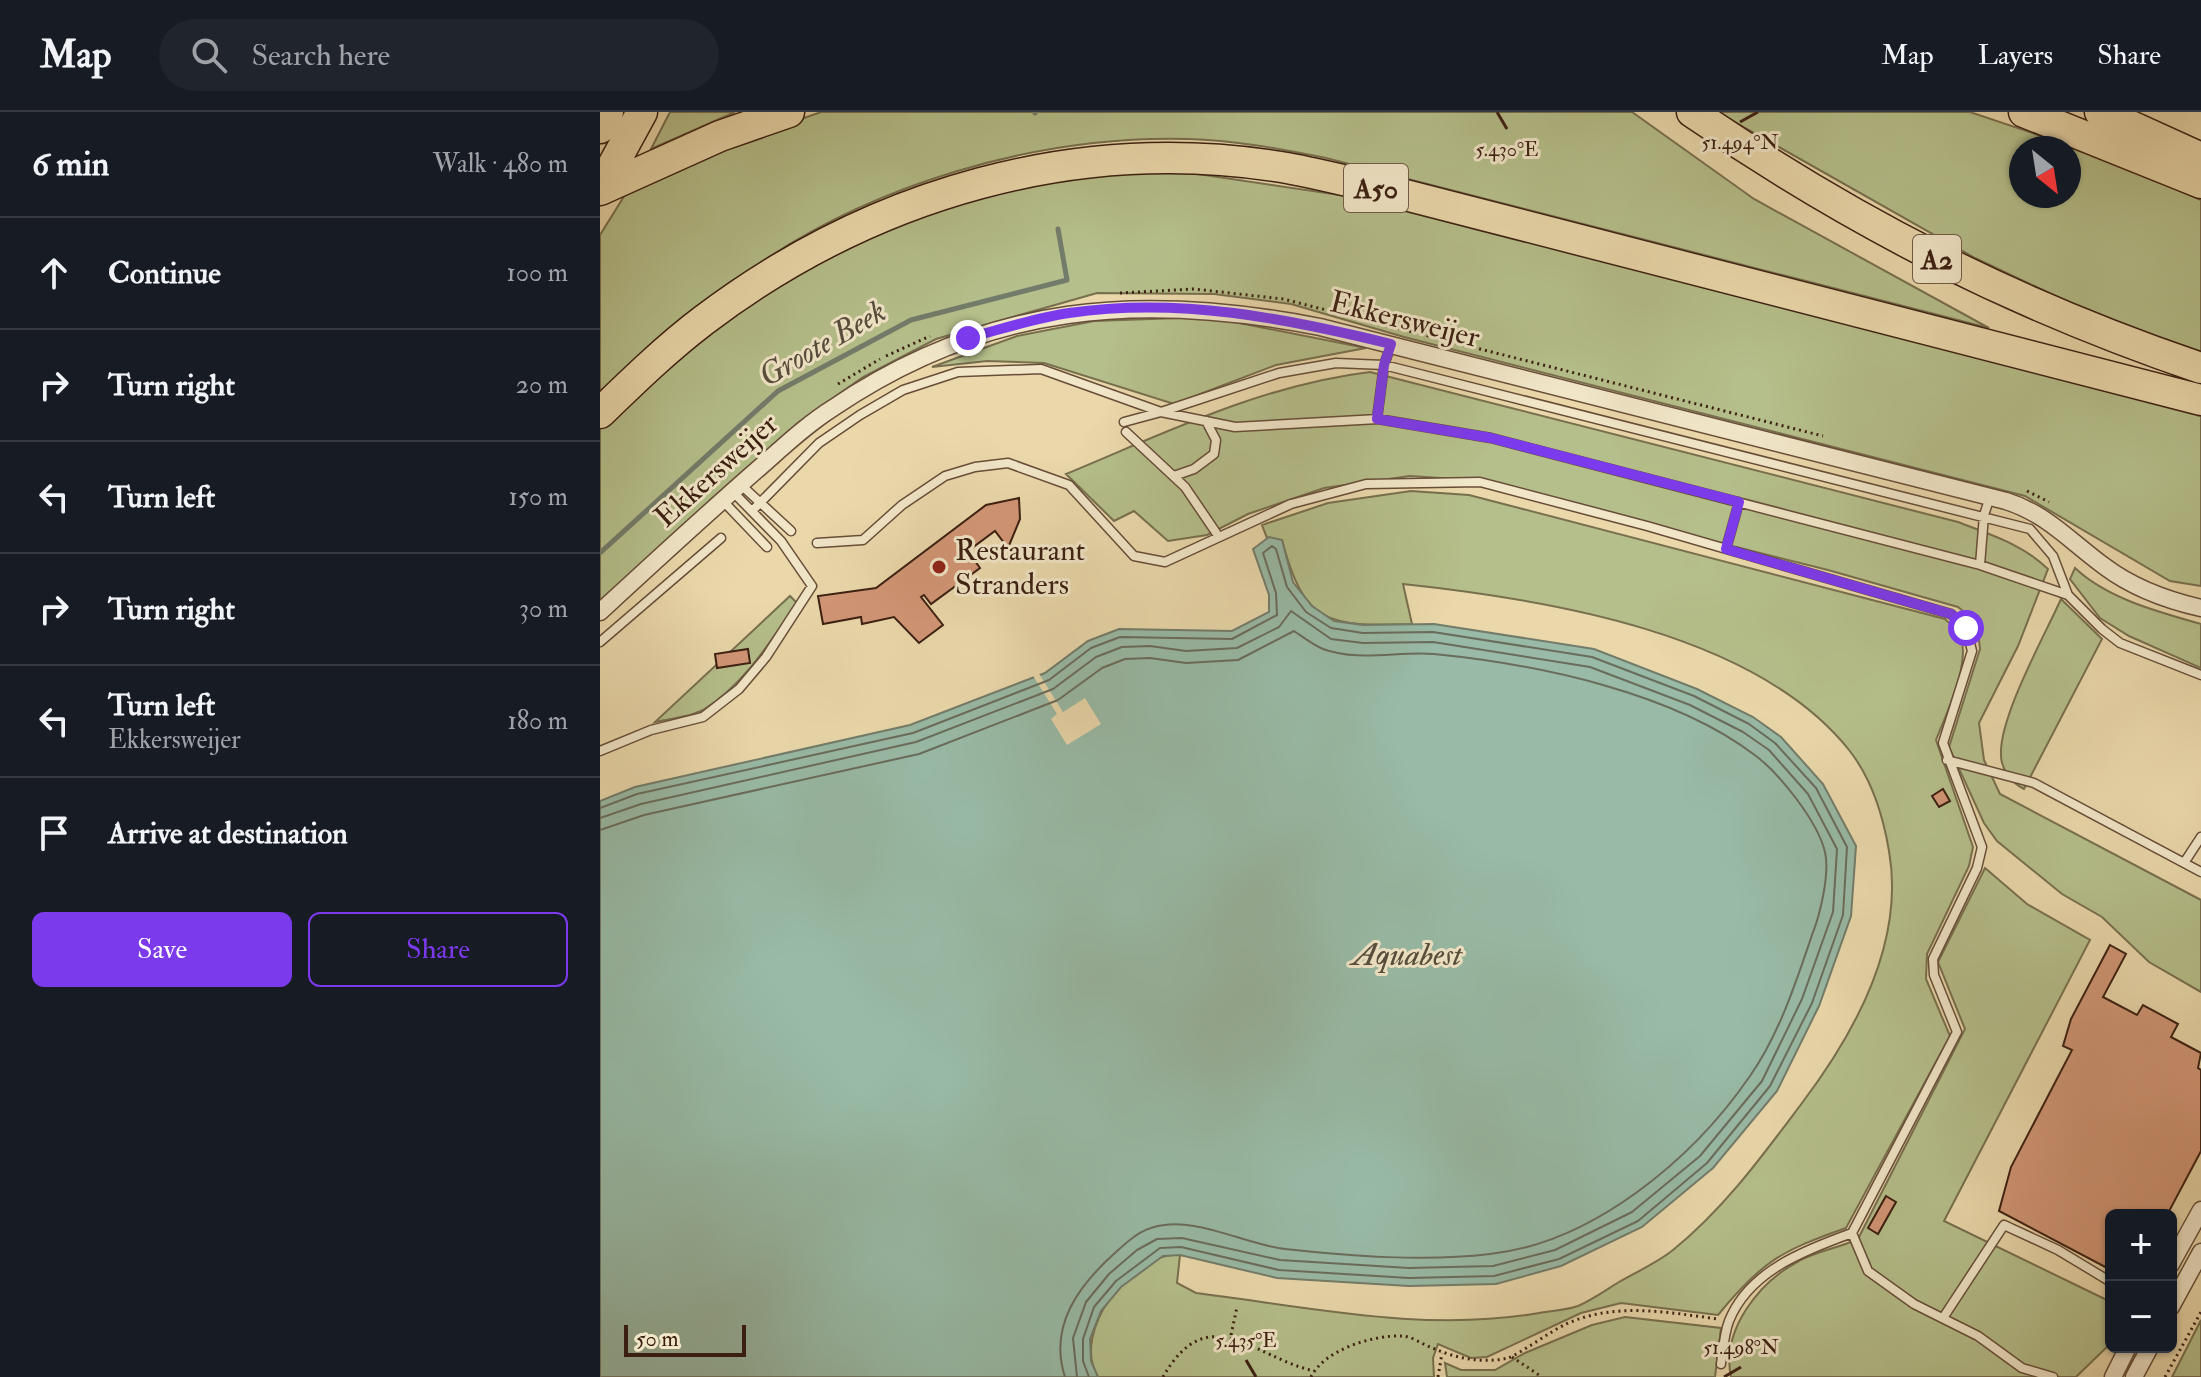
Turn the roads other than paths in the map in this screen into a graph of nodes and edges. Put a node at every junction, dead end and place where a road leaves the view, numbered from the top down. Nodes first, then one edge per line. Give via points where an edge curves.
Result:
1 (642, 112) edge
2 (789, 112) edge
3 (1692, 112) edge
4 (2024, 112) edge
5 (2100, 112) edge
6 (2201, 158) edge
7 (2201, 183) edge
8 (600, 190) edge
9 (1391, 344) junction
10 (1384, 365) junction
11 (2201, 368) edge
12 (2201, 400) edge
13 (1161, 412) junction
14 (600, 413) edge
15 (1377, 419) junction
16 (1206, 421) junction
17 (1174, 476) junction
18 (731, 492) junction
19 (1990, 497) junction
20 (1739, 502) junction
21 (756, 508) junction
22 (1984, 515) junction
23 (791, 531) dead end
24 (1219, 537) junction
25 (721, 538) dead end
26 (817, 543) dead end
27 (767, 547) dead end
28 (1726, 549) junction
29 (1980, 565) junction
30 (2068, 595) junction
31 (2201, 608) edge
32 (600, 612) edge
33 (600, 642) edge
34 (2201, 675) edge
35 (600, 751) edge
36 (1947, 760) junction
37 (2201, 837) edge
38 (2184, 863) junction
39 (2201, 872) edge
40 (2201, 1210) edge
41 (1852, 1233) junction
42 (2201, 1252) edge
43 (2177, 1253) edge
44 (2109, 1281) edge
45 (2177, 1296) edge
46 (1943, 1318) junction
47 (2125, 1353) edge
48 (2147, 1353) edge
49 (1721, 1364) dead end
50 (2053, 1377) edge
51 (2113, 1377) edge
52 (2134, 1377) edge

1 - 8 highway
2 - 8 highway via 720,136
3 - 11 highway, A2 via 1889,236 2000,290
4 - 7 highway
5 - 6 highway
9 - 10 lane
9 - 18 street, Ekkersweijer via 1244,312 1140,307 1028,322 968,338 889,372 831,409
9 - 19 street, Ekkersweijer
10 - 13 lane via 1336,363 1279,373
10 - 15 lane
10 - 22 lane
12 - 14 highway, A50 via 1382,189 1286,168 1197,159 1121,159 963,185 843,232 703,320
13 - 16 lane
13 - 17 lane via 1125,427
13 - 21 lane via 1041,369 958,372 903,390 860,415 819,443
15 - 16 lane via 1235,427
15 - 20 lane via 1491,438
16 - 17 lane via 1216,440 1214,454
17 - 24 lane
18 - 21 lane
18 - 27 lane
18 - 32 street, Ekkersweijer
19 - 22 lane
19 - 31 street, Ekkersweijer via 2034,510 2106,568 2164,600
20 - 28 lane
20 - 29 lane
21 - 23 lane
21 - 35 lane via 812,586 748,679 703,717
22 - 29 lane
22 - 30 lane via 2030,529 2053,556
24 - 26 lane via 1165,562 1147,561 1134,556 1069,485 1008,463 945,476 863,540
24 - 28 lane via 1291,504 1366,484 1480,482
25 - 33 lane
28 - 36 lane via 1951,614 1966,628 1972,651 1943,743
29 - 30 lane
30 - 34 lane via 2120,643
36 - 38 lane via 2034,783
36 - 41 lane via 1982,847 1933,959 1934,975 1957,1032
37 - 38 lane
38 - 39 lane
40 - 43 street
41 - 46 lane via 1868,1271
41 - 49 lane via 1795,1254 1757,1282 1729,1320
42 - 45 street
44 - 46 lane via 2004,1225
46 - 50 lane via 2022,1368
47 - 51 street
48 - 52 street

